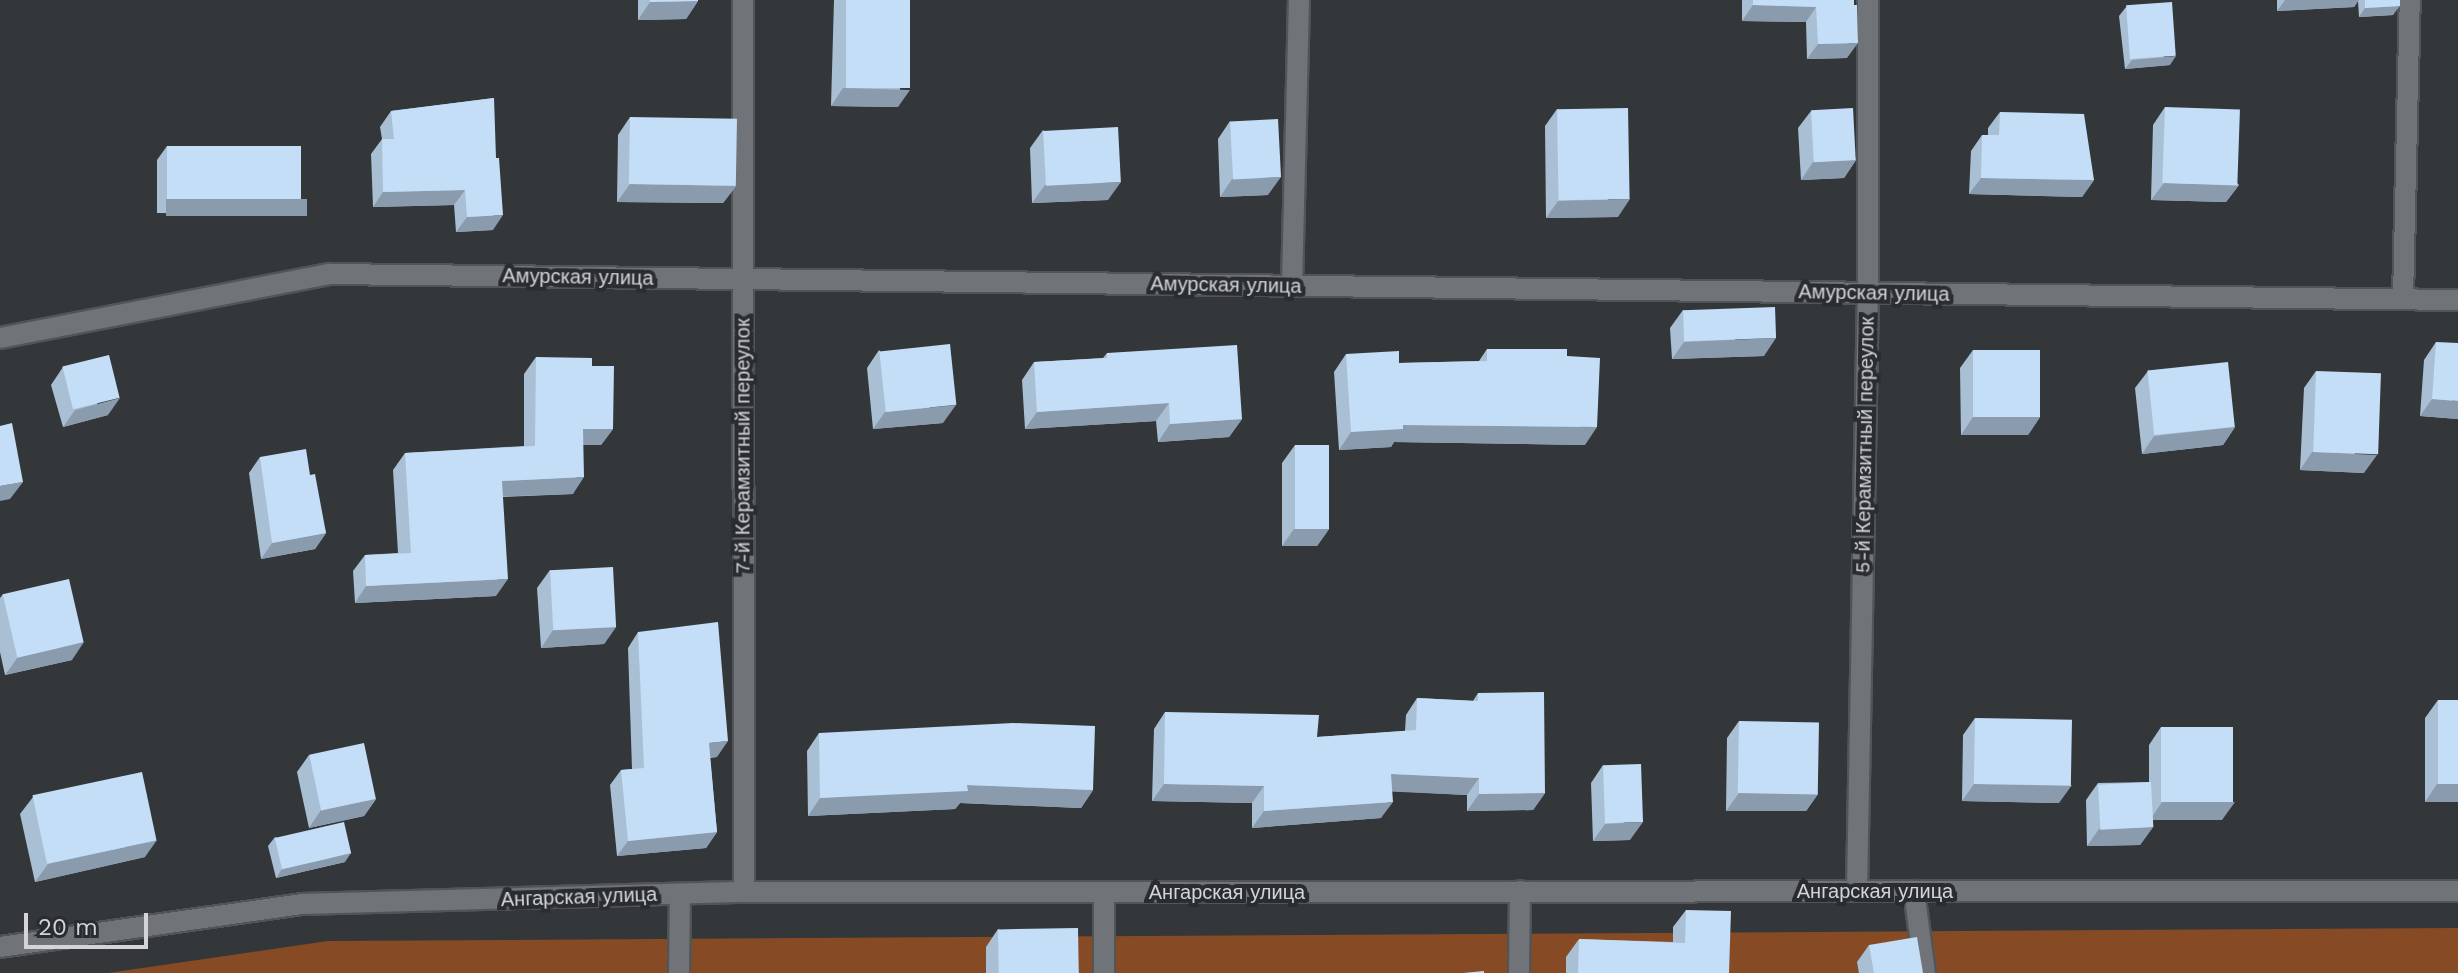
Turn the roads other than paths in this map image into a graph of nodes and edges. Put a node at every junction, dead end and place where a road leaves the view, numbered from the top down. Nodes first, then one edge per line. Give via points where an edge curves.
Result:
1 (743, 0) edge
2 (1299, 0) edge
3 (1868, 0) edge
4 (2410, 0) edge
5 (743, 279) junction
6 (1292, 286) junction
7 (1868, 293) junction
8 (2403, 299) junction
9 (2458, 300) edge
10 (0, 338) edge
11 (2458, 890) edge
12 (1520, 891) junction
13 (1857, 891) junction
14 (1914, 891) junction
15 (744, 892) junction
16 (1104, 892) junction
17 (680, 894) junction
18 (0, 947) edge
19 (679, 973) edge
20 (1104, 973) edge
21 (1519, 973) edge
22 (1925, 973) edge

1 - 5 street, 7-й Керамзитный переулок
2 - 6 street
3 - 7 street, 5-й Керамзитный переулок
4 - 8 street
5 - 6 street, Амурская улица
5 - 10 street, Амурская улица via 329,274
5 - 15 street, 7-й Керамзитный переулок
6 - 7 street, Амурская улица
7 - 8 street, Амурская улица
7 - 13 street, 5-й Керамзитный переулок
8 - 9 street, Амурская улица
11 - 14 street, Ангарская улица
12 - 13 street, Ангарская улица
12 - 16 street, Ангарская улица
12 - 21 street
13 - 14 street, Ангарская улица
14 - 22 street
15 - 16 street, Ангарская улица
15 - 17 street, Ангарская улица
16 - 20 street
17 - 18 street, Ангарская улица via 303,904
17 - 19 street

